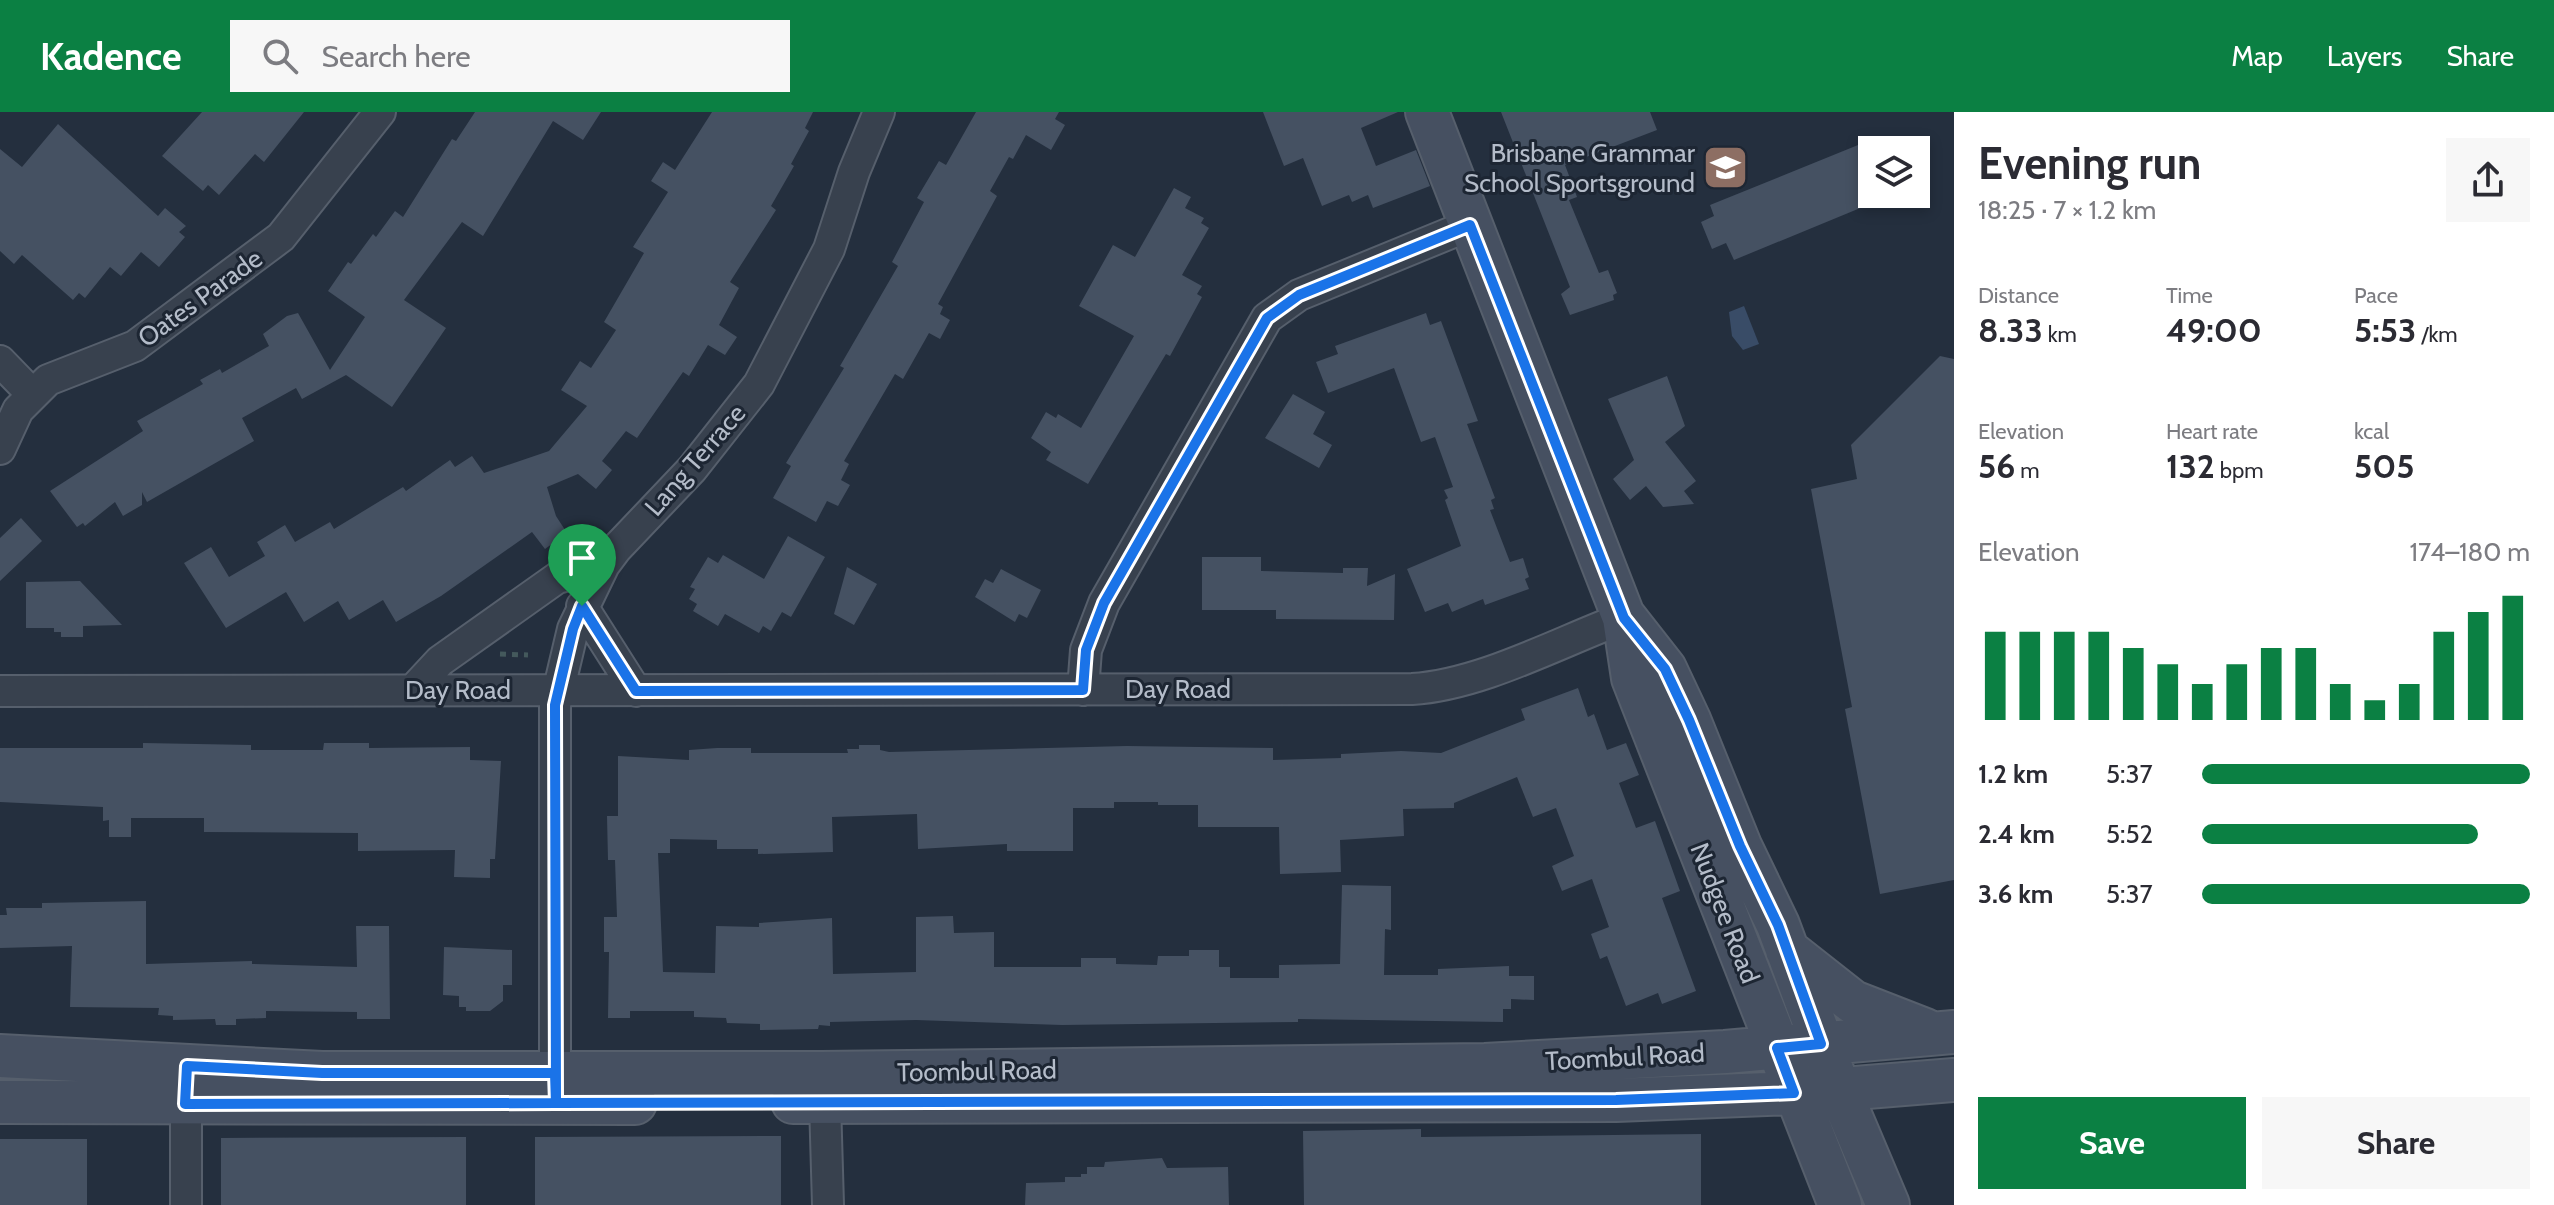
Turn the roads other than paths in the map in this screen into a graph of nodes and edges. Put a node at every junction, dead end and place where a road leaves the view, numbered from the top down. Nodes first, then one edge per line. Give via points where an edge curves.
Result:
1 (380, 112) edge
2 (879, 112) edge
3 (1427, 112) edge
4 (1470, 225) junction
5 (0, 361) edge
6 (32, 394) junction
7 (0, 449) edge
8 (604, 565) junction
9 (582, 606) junction
10 (1624, 618) junction
11 (413, 690) junction
12 (557, 690) junction
13 (1083, 690) junction
14 (0, 691) edge
15 (636, 691) junction
16 (1786, 948) junction
17 (1944, 1033) edge
18 (1821, 1044) junction
19 (1777, 1048) junction
20 (0, 1056) edge
21 (1954, 1080) edge
22 (186, 1085) junction
23 (555, 1088) junction
24 (1839, 1089) junction
25 (1794, 1093) junction
26 (0, 1102) edge
27 (825, 1102) junction
28 (186, 1205) edge
29 (828, 1205) edge
30 (1840, 1205) edge
31 (1888, 1205) edge

1 - 6 street, Oates Parade via 298,220 262,253 135,346 59,373
2 - 8 street, Lang Terrace via 825,260 759,384 692,469
3 - 4 main road, Nudgee Road
4 - 10 main road, Nudgee Road
4 - 13 street via 1299,295 1267,318 1104,603 1086,650
5 - 6 street
6 - 7 street, Oates Parade via 18,410
8 - 9 street, Lang Terrace
8 - 11 street via 557,578 440,661
9 - 12 street, Lang Terrace
9 - 15 street
10 - 13 street, Day Road via 1433,688
10 - 16 main road, Nudgee Road via 1665,669
10 - 19 main road, Nudgee Road via 1633,678
11 - 12 street, Day Road
11 - 14 street, Day Road
12 - 15 street, Day Road
12 - 23 street, Lang Terrace
13 - 15 street, Day Road
16 - 17 main road via 1853,1002
16 - 18 main road, Nudgee Road
17 - 18 main road, Toombul Road
18 - 19 main road, Toombul Road
18 - 24 main road, Nudgee Road
19 - 23 main road, Toombul Road via 1485,1065
19 - 25 main road, Nudgee Road
20 - 22 main road, Toombul Road
21 - 24 main road, Toombul Road
22 - 23 main road, Toombul Road via 337,1073
22 - 26 main road, Toombul Road
22 - 28 street
23 - 27 main road, Toombul Road
24 - 25 main road, Toombul Road
24 - 31 main road, Nudgee Road
25 - 27 main road, Toombul Road via 1616,1100
25 - 30 main road, Nudgee Road
27 - 29 street

